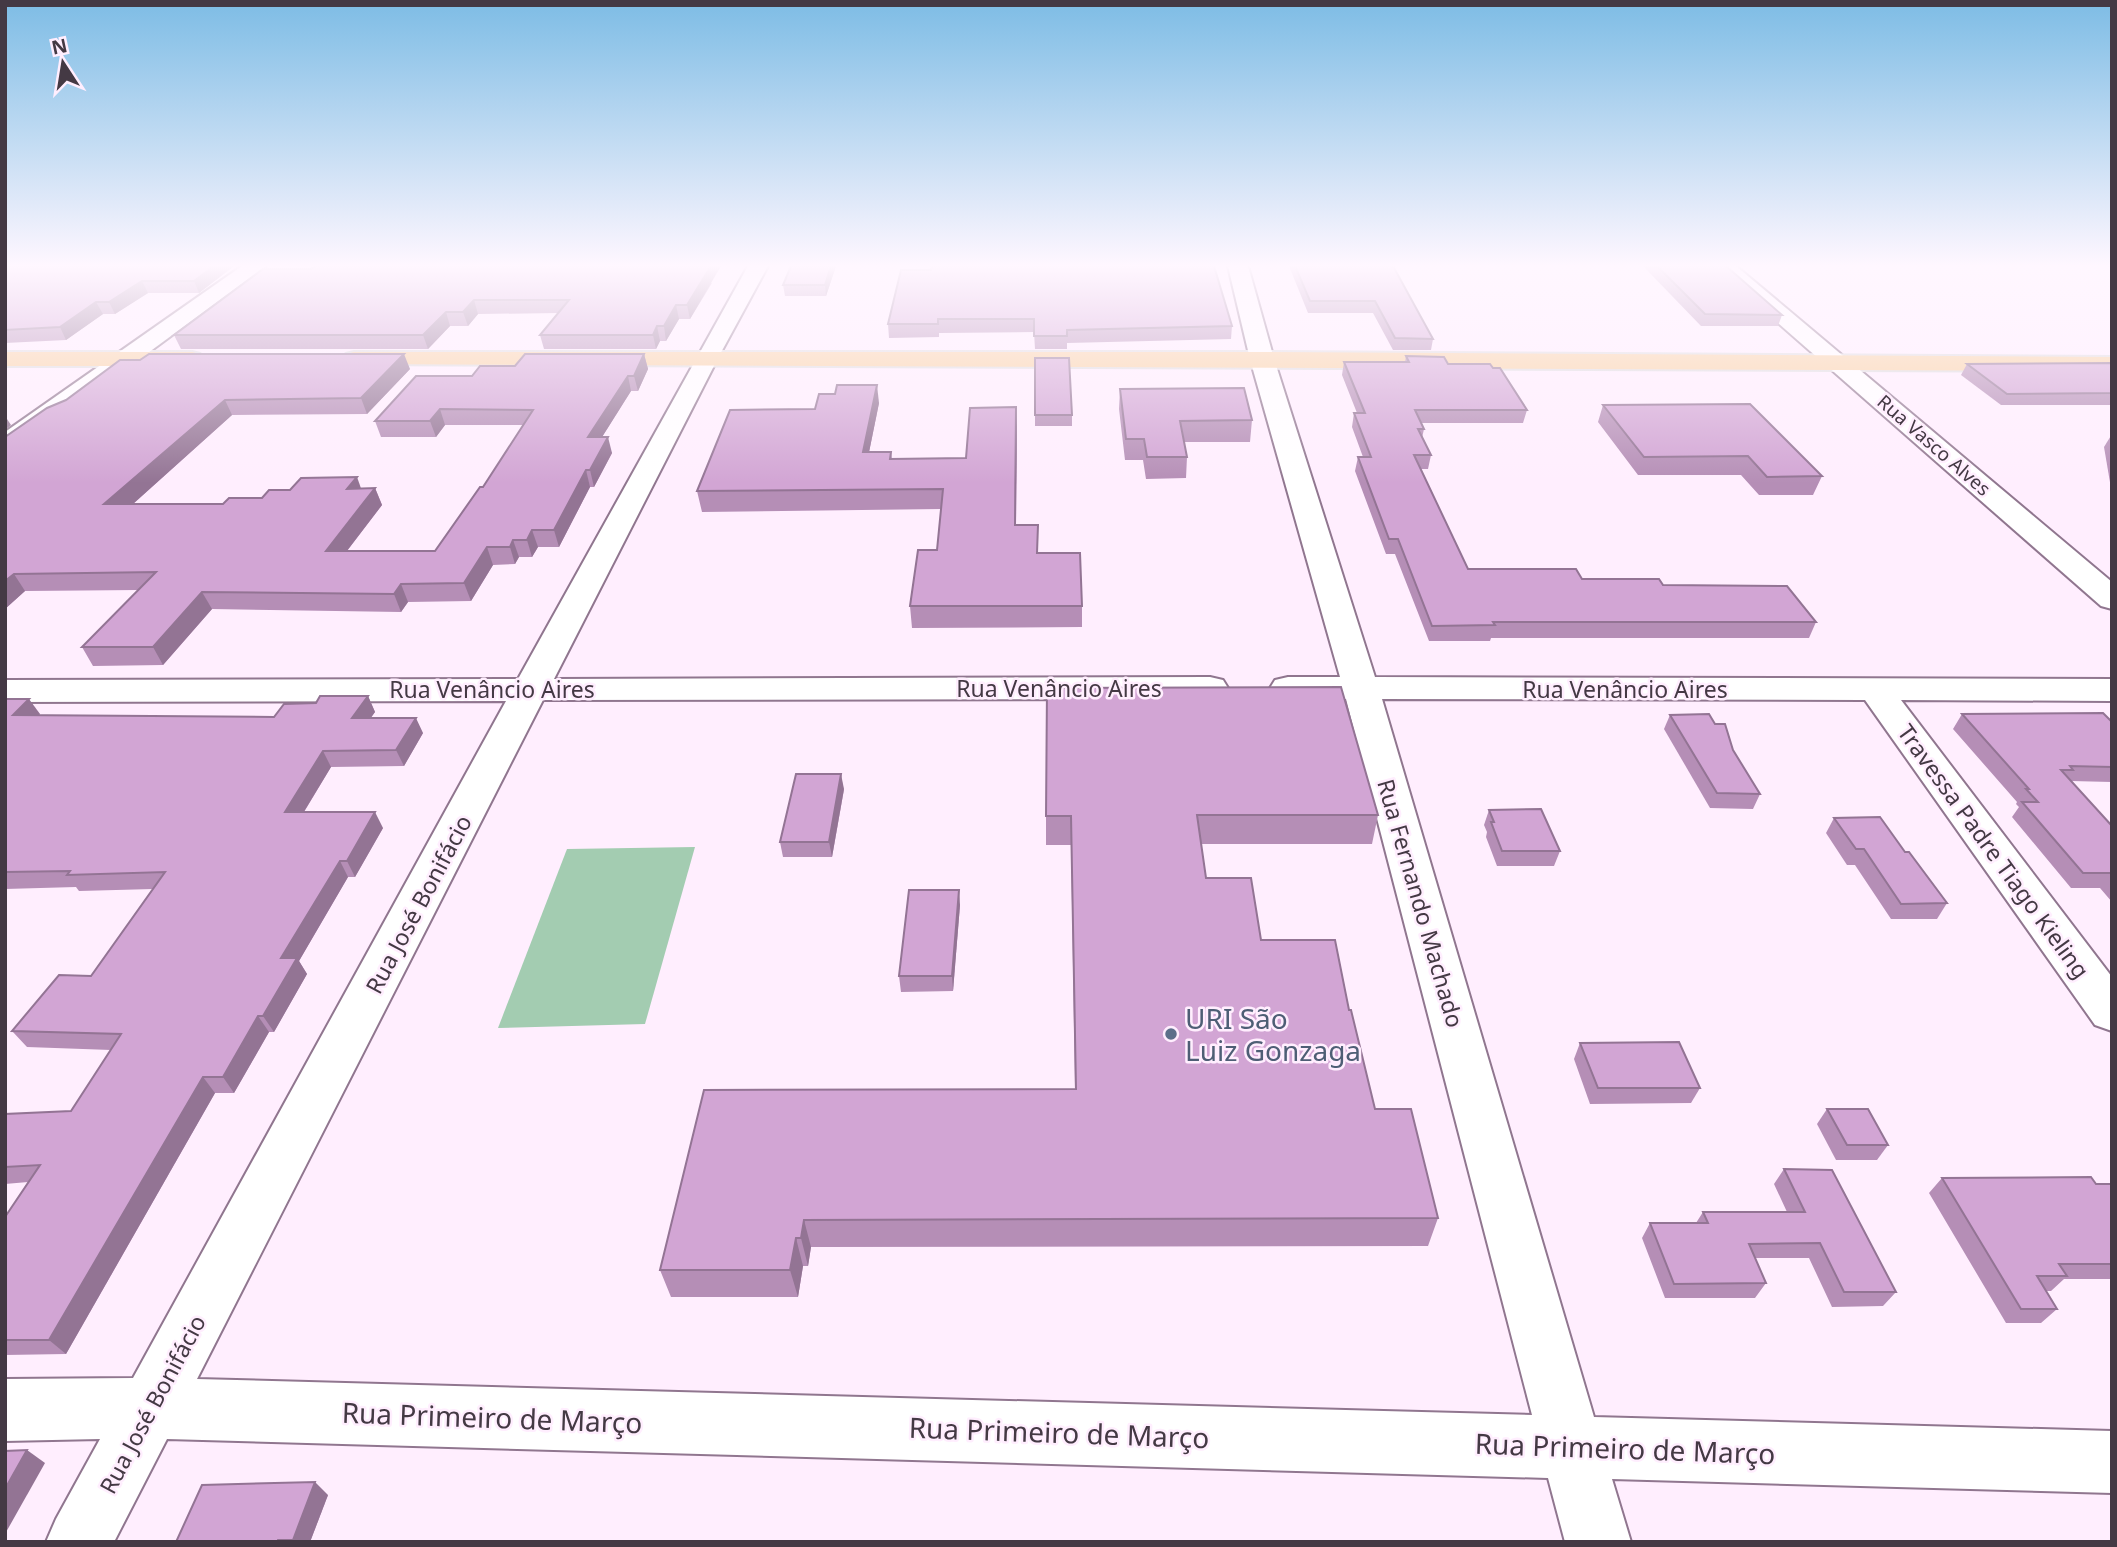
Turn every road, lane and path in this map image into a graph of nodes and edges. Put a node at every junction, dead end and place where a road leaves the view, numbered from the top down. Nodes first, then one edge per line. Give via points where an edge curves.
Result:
1 (154, 338) edge
2 (717, 338) edge
3 (1257, 338) edge
4 (1809, 338) edge
5 (706, 358) junction
6 (5, 359) edge
7 (220, 359) edge
8 (331, 359) edge
9 (1262, 359) junction
10 (123, 360) junction
11 (1838, 362) junction
12 (2112, 364) edge
13 (5, 444) edge
14 (2112, 599) edge
15 (533, 688) junction
16 (1361, 688) junction
17 (2112, 690) edge
18 (5, 691) edge
19 (1875, 691) junction
20 (2112, 1012) edge
21 (150, 1408) junction
22 (5, 1410) edge
23 (1572, 1446) junction
24 (2112, 1462) edge
25 (79, 1542) edge
26 (1598, 1542) edge

1 - 10 street
2 - 5 street, Rua José Bonifácio
3 - 9 street, Rua Fernando Machado
4 - 11 street, Rua Vasco Alves
5 - 8 main road
5 - 9 main road
5 - 15 street, Rua José Bonifácio
6 - 10 main road
7 - 10 main road
9 - 11 main road
9 - 16 street, Rua Fernando Machado
10 - 13 street
11 - 12 main road
11 - 14 street, Rua Vasco Alves
15 - 16 street, Rua Venâncio Aires
15 - 18 street, Rua Venâncio Aires
15 - 21 street, Rua José Bonifácio
16 - 19 street, Rua Venâncio Aires
16 - 23 street, Rua Fernando Machado
17 - 19 street, Rua Venâncio Aires
19 - 20 street, Travessa Padre Tiago Kieling
21 - 22 street, Rua Primeiro de Março
21 - 23 street, Rua Primeiro de Março
21 - 25 street, Rua José Bonifácio
23 - 24 street, Rua Primeiro de Março
23 - 26 street, Rua Fernando Machado

